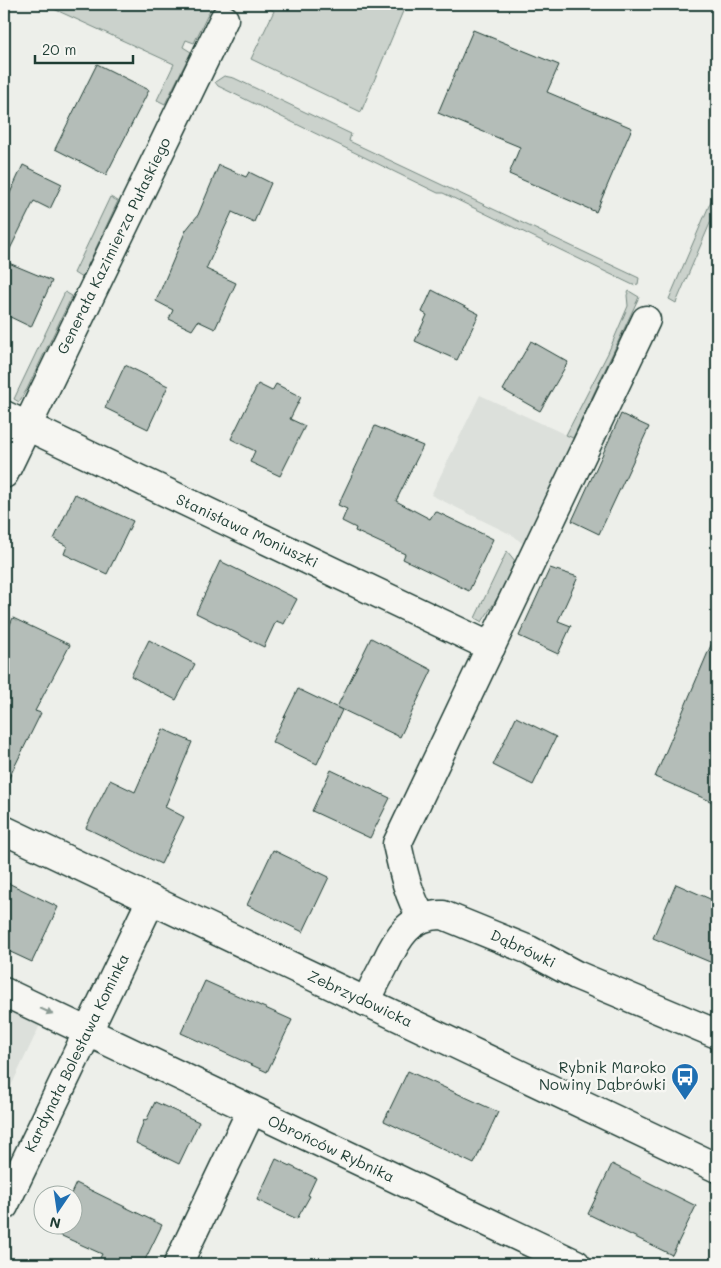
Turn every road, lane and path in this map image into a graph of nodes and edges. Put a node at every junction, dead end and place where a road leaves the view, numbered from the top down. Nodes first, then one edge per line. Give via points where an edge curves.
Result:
1 (224, 19) dead end
2 (646, 320) dead end
3 (15, 421) edge
4 (4, 474) edge
5 (490, 647) junction
6 (4, 830) edge
7 (151, 900) junction
8 (422, 918) junction
9 (4, 992) edge
10 (366, 1002) junction
11 (87, 1033) junction
12 (717, 1034) edge
13 (252, 1111) junction
14 (717, 1168) edge
15 (4, 1206) edge
16 (561, 1261) edge
17 (178, 1264) edge

1 - 3 street, Generała Kazimierza Pułaskiego
2 - 5 street
3 - 4 street, Generała Kazimierza Pułaskiego
3 - 5 street, Stanisława Moniuszki
5 - 8 street via 397,844 411,897
6 - 7 street, Zebrzydowicka
7 - 10 street, Zebrzydowicka
7 - 11 street, Kardynała Bolesława Kominka
8 - 10 street via 399,936
8 - 12 street, Dąbrówki via 450,917 529,950 576,975
9 -> 11 street, Obrońców Rybnika
10 - 14 street, Zebrzydowicka
11 - 13 street, Obrońców Rybnika
11 - 15 street, Kardynała Bolesława Kominka
13 - 16 street, Obrońców Rybnika
13 - 17 street

